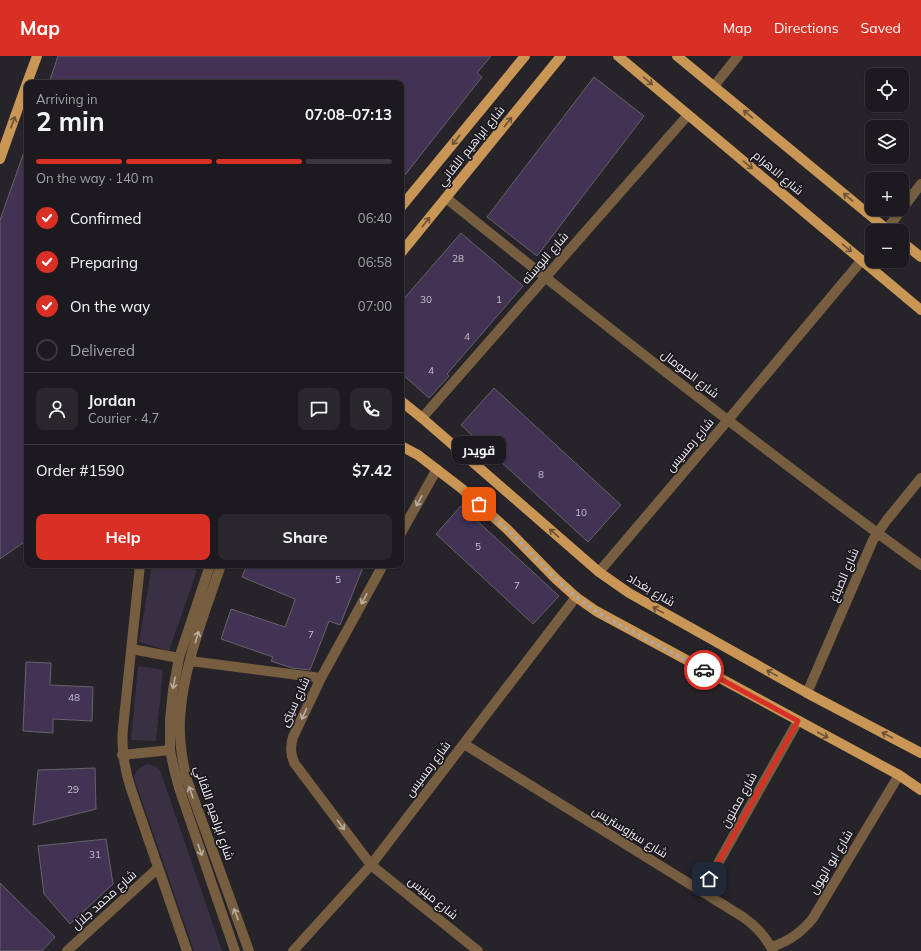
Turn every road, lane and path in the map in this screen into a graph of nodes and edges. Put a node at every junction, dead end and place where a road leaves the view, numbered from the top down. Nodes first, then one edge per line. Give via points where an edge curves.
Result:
1 (37, 56) edge
2 (525, 56) edge
3 (561, 56) edge
4 (618, 56) edge
5 (677, 56) edge
6 (738, 56) edge
7 (28, 80) edge
8 (714, 86) junction
9 (24, 91) edge
10 (688, 115) junction
11 (0, 159) edge
12 (921, 184) edge
13 (446, 198) junction
14 (404, 204) edge
15 (881, 224) edge
16 (892, 224) edge
17 (909, 248) edge
18 (404, 249) edge
19 (921, 257) edge
20 (862, 260) junction
21 (545, 277) junction
22 (921, 310) edge
23 (404, 403) edge
24 (422, 418) junction
25 (728, 420) junction
26 (404, 448) edge
27 (437, 469) junction
28 (921, 478) edge
29 (404, 528) edge
30 (877, 533) junction
31 (921, 565) edge
32 (140, 568) edge
33 (209, 568) edge
34 (220, 568) edge
35 (381, 568) edge
36 (599, 572) junction
37 (576, 597) junction
38 (132, 650) junction
39 (179, 658) junction
40 (190, 662) junction
41 (321, 678) junction
42 (808, 693) junction
43 (798, 721) junction
44 (464, 744) junction
45 (170, 750) junction
46 (921, 753) edge
47 (122, 755) junction
48 (899, 776) junction
49 (921, 790) edge
50 (371, 865) junction
51 (158, 868) junction
52 (702, 892) junction
53 (772, 949) edge
54 (67, 951) edge
55 (187, 951) edge
56 (235, 951) edge
57 (249, 951) edge
58 (293, 951) edge
59 (478, 951) edge

1 - 7 main road
2 -> 14 main road, شارع ابراهيم اللقاني
13 -> 3 main road, شارع ابراهيم اللقاني
4 -> 10 main road, شارع الاهرام
5 - 8 main road
6 - 8 street
15 -> 8 main road
11 -> 9 main road
10 -> 20 main road, شارع الاهرام
10 - 21 street, شارع البوسته
12 - 16 street
18 -> 13 main road, شارع ابراهيم اللقاني
13 - 21 street, شارع الصومال
17 - 19 main road
20 - 22 main road, شارع الاهرام
20 - 25 street, شارع رمسيس
21 - 24 street, شارع البوسته
21 - 25 street, شارع الصومال
23 - 24 main road, شارع بغداد
36 -> 24 main road, شارع بغداد
25 - 30 street, شارع الصومال
25 - 36 street, شارع رمسيس
26 - 27 main road
27 -> 29 street
27 - 37 main road via 498,520
28 - 30 street, شارع الصباغ
30 - 31 street, شارع الصومال
30 - 42 street, شارع الصباغ
32 - 38 street
33 - 39 street, شارع ابراهيم اللقاني
40 -> 34 street, شارع ابراهيم اللقاني
35 -> 41 street, شارع سيتى
42 -> 36 main road, شارع بغداد via 629,593
37 - 43 main road via 603,616
37 - 44 street, شارع رمسيس
38 - 39 street
38 - 47 street
39 -> 45 street, شارع ابراهيم اللقاني via 171,705
40 - 41 street
57 -> 40 street, شارع ابراهيم اللقاني via 184,768 180,720
41 -> 50 street, شارع سيتى via 293,737 292,756 295,764
46 -> 42 main road, شارع بغداد
43 -> 48 main road
43 - 52 street, شارع ممنون
44 - 50 street, شارع رمسيس
44 - 52 street, شارع سيزوستريس
45 - 47 street
45 -> 56 street, شارع ابراهيم اللقاني via 179,788
47 - 51 street via 128,781
48 - 49 main road
48 - 53 street, شارع ابو الهول via 813,918 803,930
50 - 58 street, شارع رمسيس
50 - 59 street, شارع مينيس
51 - 54 street, شارع محمد جلال
51 - 55 street
52 - 53 street, شارع سيزوستريس via 750,922

